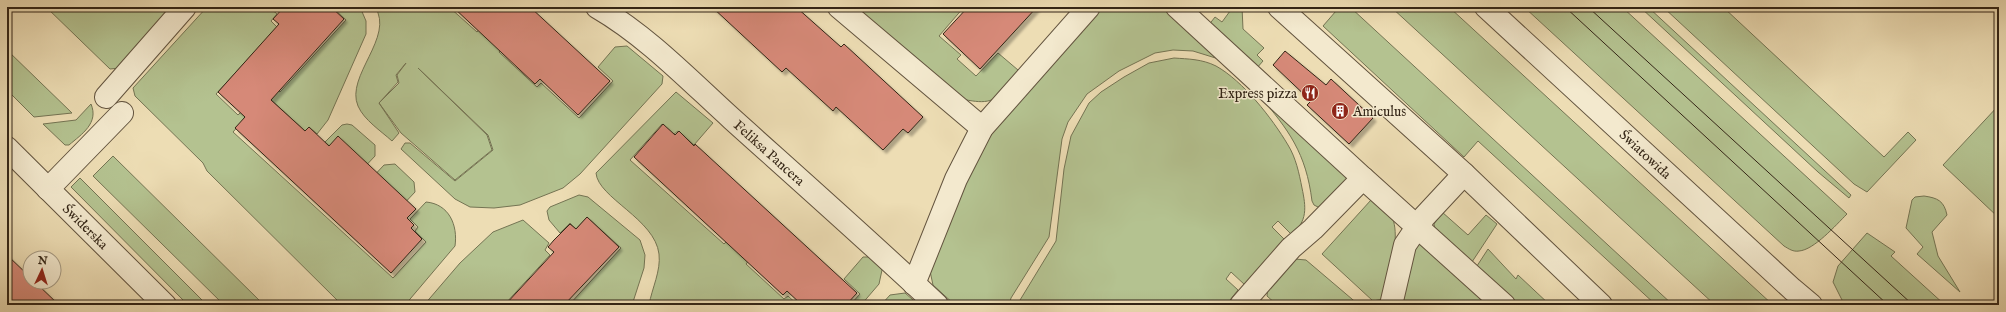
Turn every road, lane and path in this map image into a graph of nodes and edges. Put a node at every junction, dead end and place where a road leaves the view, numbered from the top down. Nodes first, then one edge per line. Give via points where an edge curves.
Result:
1 (185, 7) edge
2 (597, 7) edge
3 (839, 7) edge
4 (1089, 7) edge
5 (1177, 7) edge
6 (1280, 7) edge
7 (1486, 7) edge
8 (106, 97) dead end
9 (122, 112) dead end
10 (982, 128) junction
11 (7, 148) edge
12 (1464, 174) junction
13 (1363, 178) junction
14 (48, 189) junction
15 (1418, 225) junction
16 (914, 284) junction
17 (1808, 304) edge
18 (165, 305) edge
19 (937, 305) edge
20 (1241, 305) edge
21 (1391, 305) edge
22 (1504, 305) edge
23 (1601, 305) edge

1 - 8 street
2 - 16 street, Feliksa Pancera via 620,21 679,72
3 - 10 street
4 - 10 street
5 - 13 street
6 - 12 street
7 - 17 street, Światowida
9 - 14 street
10 - 16 street via 956,179
11 - 14 street, Świderska
12 - 15 street
12 - 23 street
13 - 15 street
13 - 20 street via 1314,229 1291,248
14 - 18 street, Świderska
15 - 21 street via 1405,245
15 - 22 street
16 - 19 street, Feliksa Pancera

